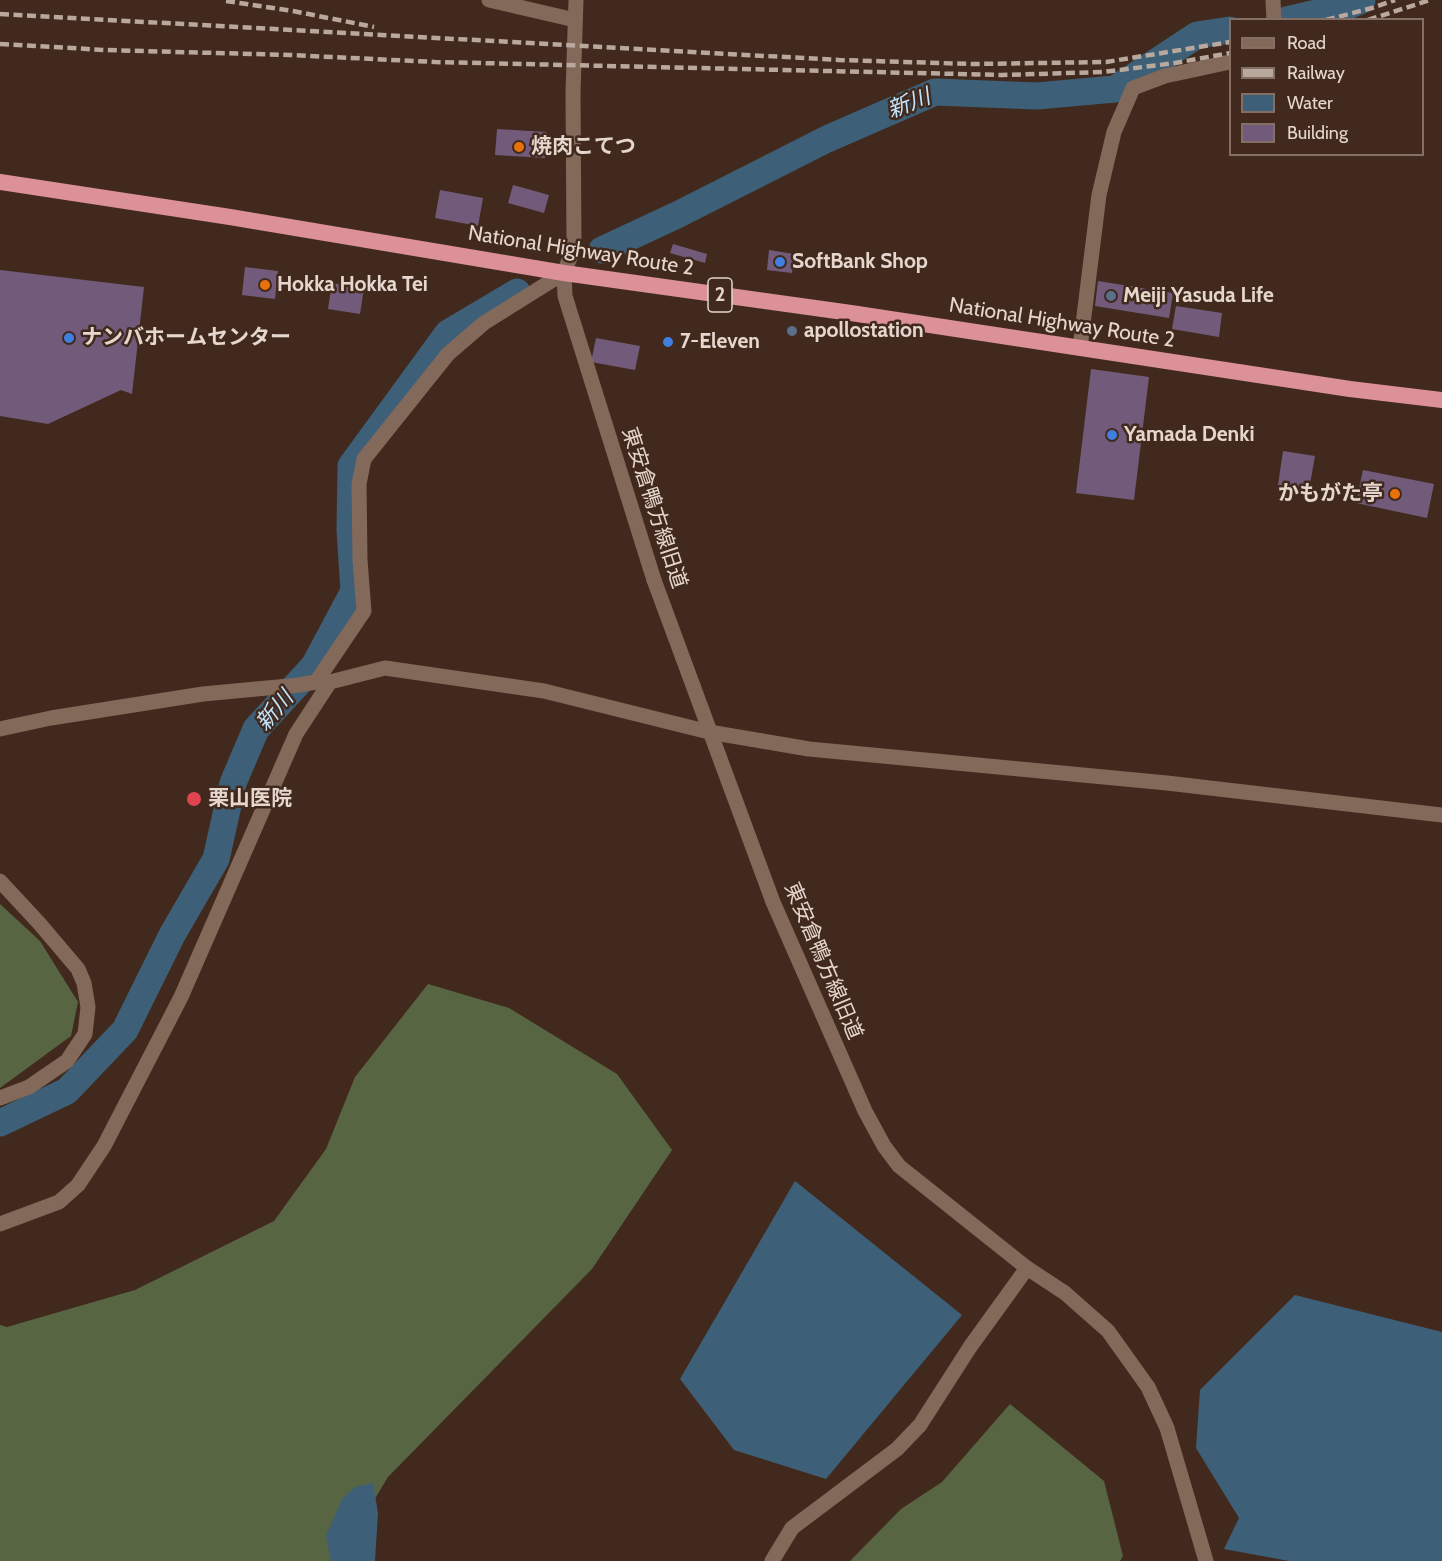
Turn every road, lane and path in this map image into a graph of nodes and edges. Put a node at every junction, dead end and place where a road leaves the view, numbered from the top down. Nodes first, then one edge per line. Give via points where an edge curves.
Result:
1 (489, 0) edge
2 (576, 0) edge
3 (575, 20) junction
4 (1229, 62) edge
5 (0, 182) edge
6 (564, 273) junction
7 (1080, 348) junction
8 (1442, 400) edge
9 (323, 682) junction
10 (0, 729) edge
11 (709, 732) junction
12 (1442, 815) edge
13 (0, 881) edge
14 (0, 1098) edge
15 (0, 1224) edge
16 (1027, 1268) junction
17 (772, 1561) edge
18 (1206, 1561) edge

1 - 3 street
2 - 3 street
3 - 6 street via 574,247
4 - 7 street via 1165,76 1133,88 1114,132 1099,195
5 - 6 highway, National Highway Route 2 / 2
6 - 7 highway, National Highway Route 2 / 2
6 - 9 street via 484,323 448,354 364,459 359,484 364,611
6 - 11 street, 東安倉鴨方線旧道 via 565,296 654,580
7 - 8 highway, National Highway Route 2 / 2
9 - 10 street via 203,694
9 - 11 street via 385,668 544,691
9 - 15 street via 296,734 181,997 104,1146 78,1185 59,1202
11 - 12 street via 809,749 1156,782
11 - 16 street, 東安倉鴨方線旧道 via 773,902 884,1146 899,1166
13 - 14 street via 78,969 88,1007 85,1034 67,1061 29,1087
16 - 17 street via 969,1347 920,1425 897,1449 792,1528
16 - 18 street, 東安倉鴨方線旧道 via 1065,1293 1108,1331 1148,1387 1167,1428

